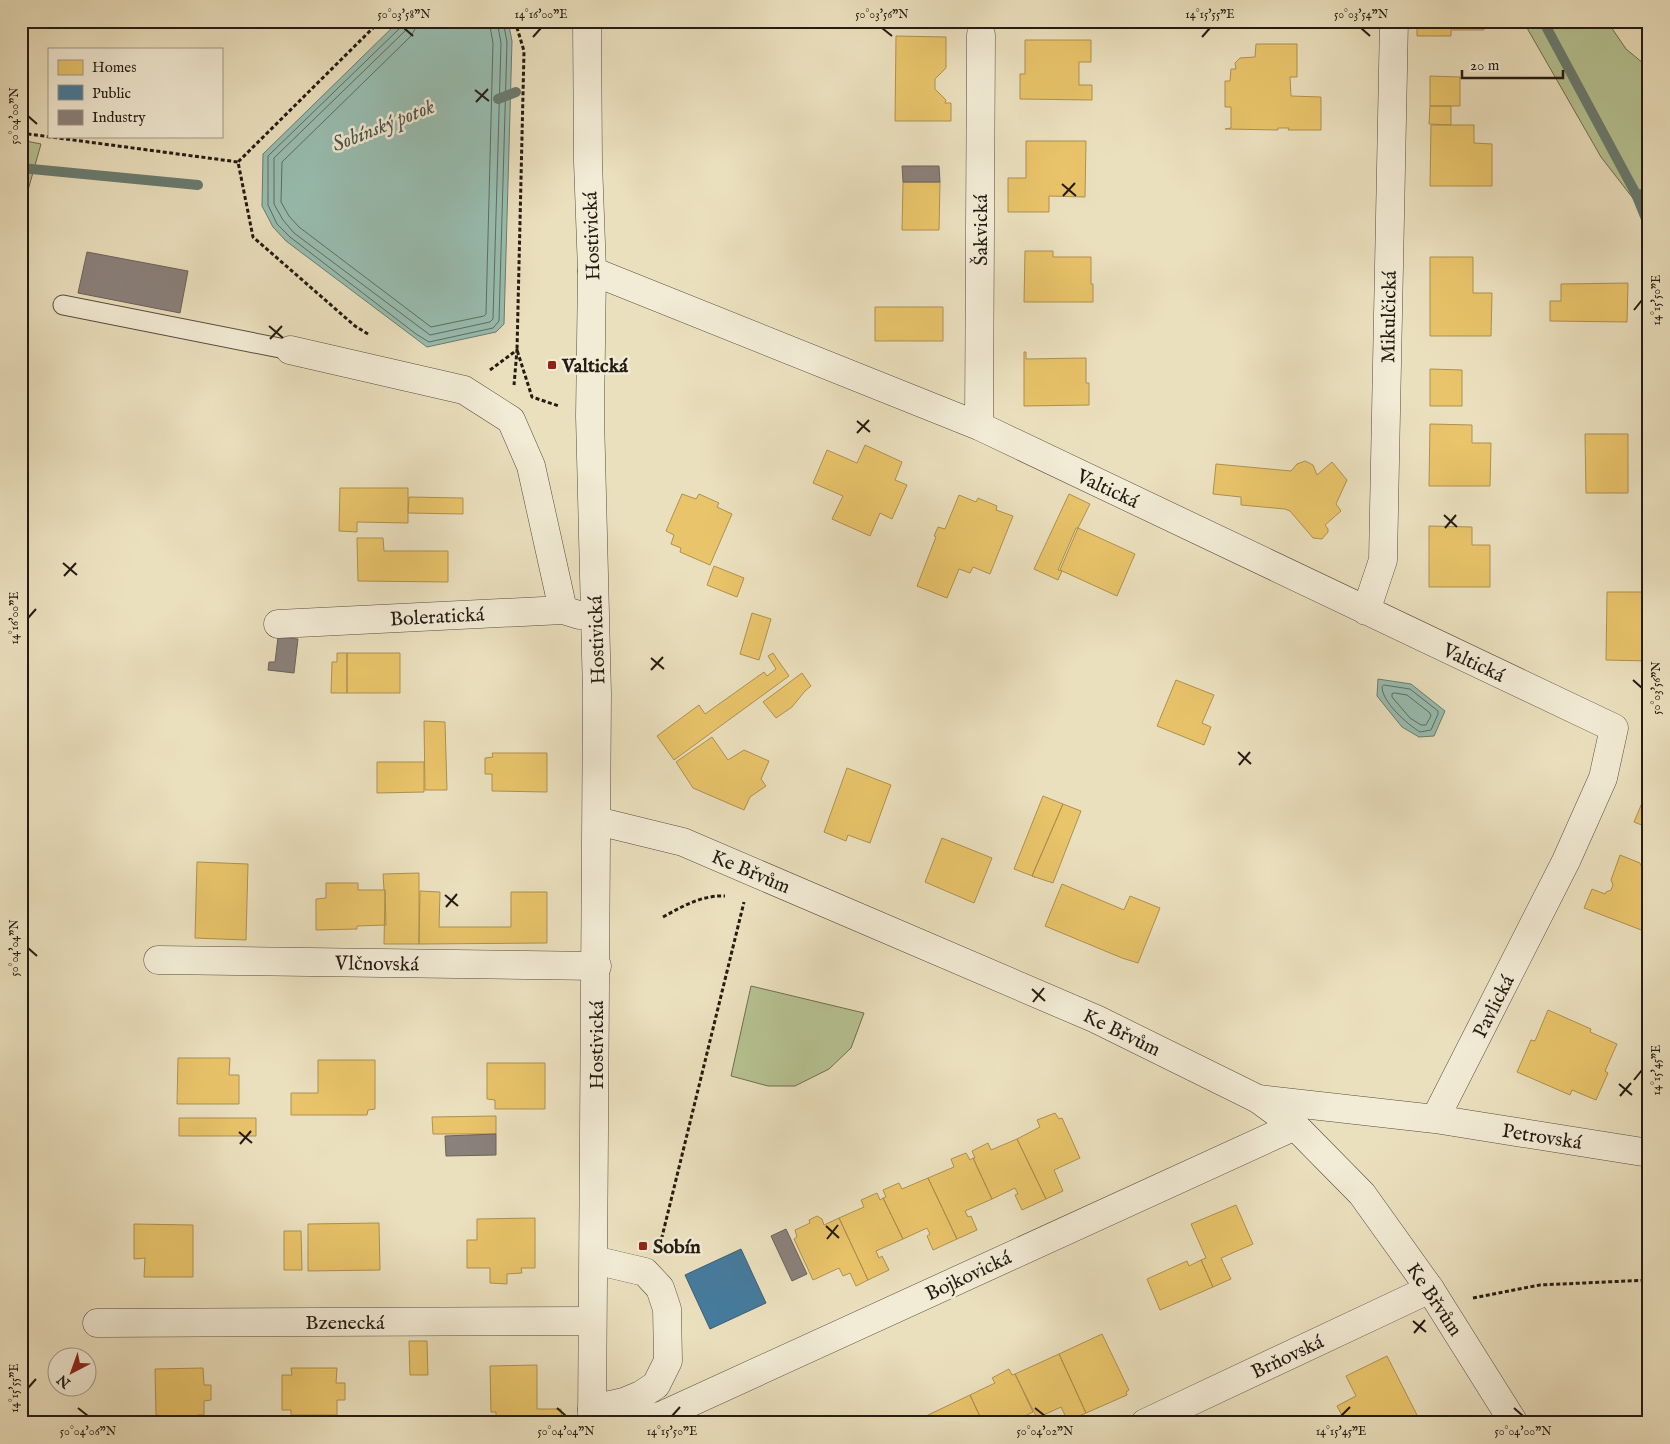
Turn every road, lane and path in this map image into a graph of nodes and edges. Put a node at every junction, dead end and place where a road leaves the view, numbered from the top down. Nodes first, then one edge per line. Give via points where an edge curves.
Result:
1 (380, 21) edge
2 (515, 21) edge
3 (587, 21) edge
4 (1394, 21) edge
5 (981, 35) dead end
6 (21, 133) edge
7 (48, 137) edge
8 (58, 138) edge
9 (238, 162) junction
10 (592, 271) junction
11 (63, 305) dead end
12 (372, 336) dead end
13 (290, 350) joint
14 (517, 350) junction
15 (464, 390) junction
16 (590, 416) junction
17 (511, 420) junction
18 (978, 426) junction
19 (563, 610) junction
20 (1366, 611) junction
21 (595, 620) junction
22 (278, 624) dead end
23 (1614, 728) joint
24 (597, 821) junction
25 (728, 896) dead end
26 (736, 900) dead end
27 (663, 916) dead end
28 (158, 960) dead end
29 (597, 966) junction
30 (1258, 1099) junction
31 (1435, 1119) junction
32 (1295, 1126) junction
33 (1649, 1154) edge
34 (660, 1247) dead end
35 (594, 1260) junction
36 (1649, 1280) edge
37 (1435, 1296) junction
38 (592, 1321) junction
39 (97, 1323) dead end
40 (592, 1416) edge
41 (642, 1423) edge
42 (1145, 1423) edge
43 (1514, 1423) edge

1 - 9 path
2 - 14 path via 524,51
3 - 10 street, Hostivická
4 - 20 street, Mikulčická via 1383,560
5 - 18 street, Šakvická
6 - 7 path
8 - 9 path
9 - 12 path via 254,236 355,326
10 - 16 street, Hostivická
10 - 18 street, Valtická
11 - 13 lane
13 - 15 street
14 - 15 path
14 - 16 path via 532,397
14 - 17 path
15 - 17 street
16 - 21 street, Hostivická
17 - 19 street, Hostivická via 531,466
18 - 20 street, Valtická
19 - 21 street, Boleratická
19 - 22 street, Boleratická
20 - 23 street, Valtická
21 - 24 street, Hostivická
23 - 31 street, Pavlická via 1603,778 1566,861
24 - 29 street, Hostivická
24 - 30 street, Ke Břvům via 683,842 1096,1019
25 - 27 path via 713,895 696,900
26 - 34 path via 744,902
28 - 29 street, Vlčnovská
29 - 35 street, Hostivická
30 - 31 street
30 - 32 street, Ke Břvům
31 - 33 street, Petrovská
32 - 37 street, Ke Břvům via 1362,1194
32 - 41 street, Bojkovická
35 - 38 street, Hostivická
35 - 40 street, Hostivická via 645,1272 660,1288 667,1309 668,1361 656,1385 642,1395
36 - 37 path via 1540,1284
37 - 42 street, Brňovská
37 - 43 street, Ke Břvům
38 - 39 street, Bzenecká
38 - 40 street, Hostivická

